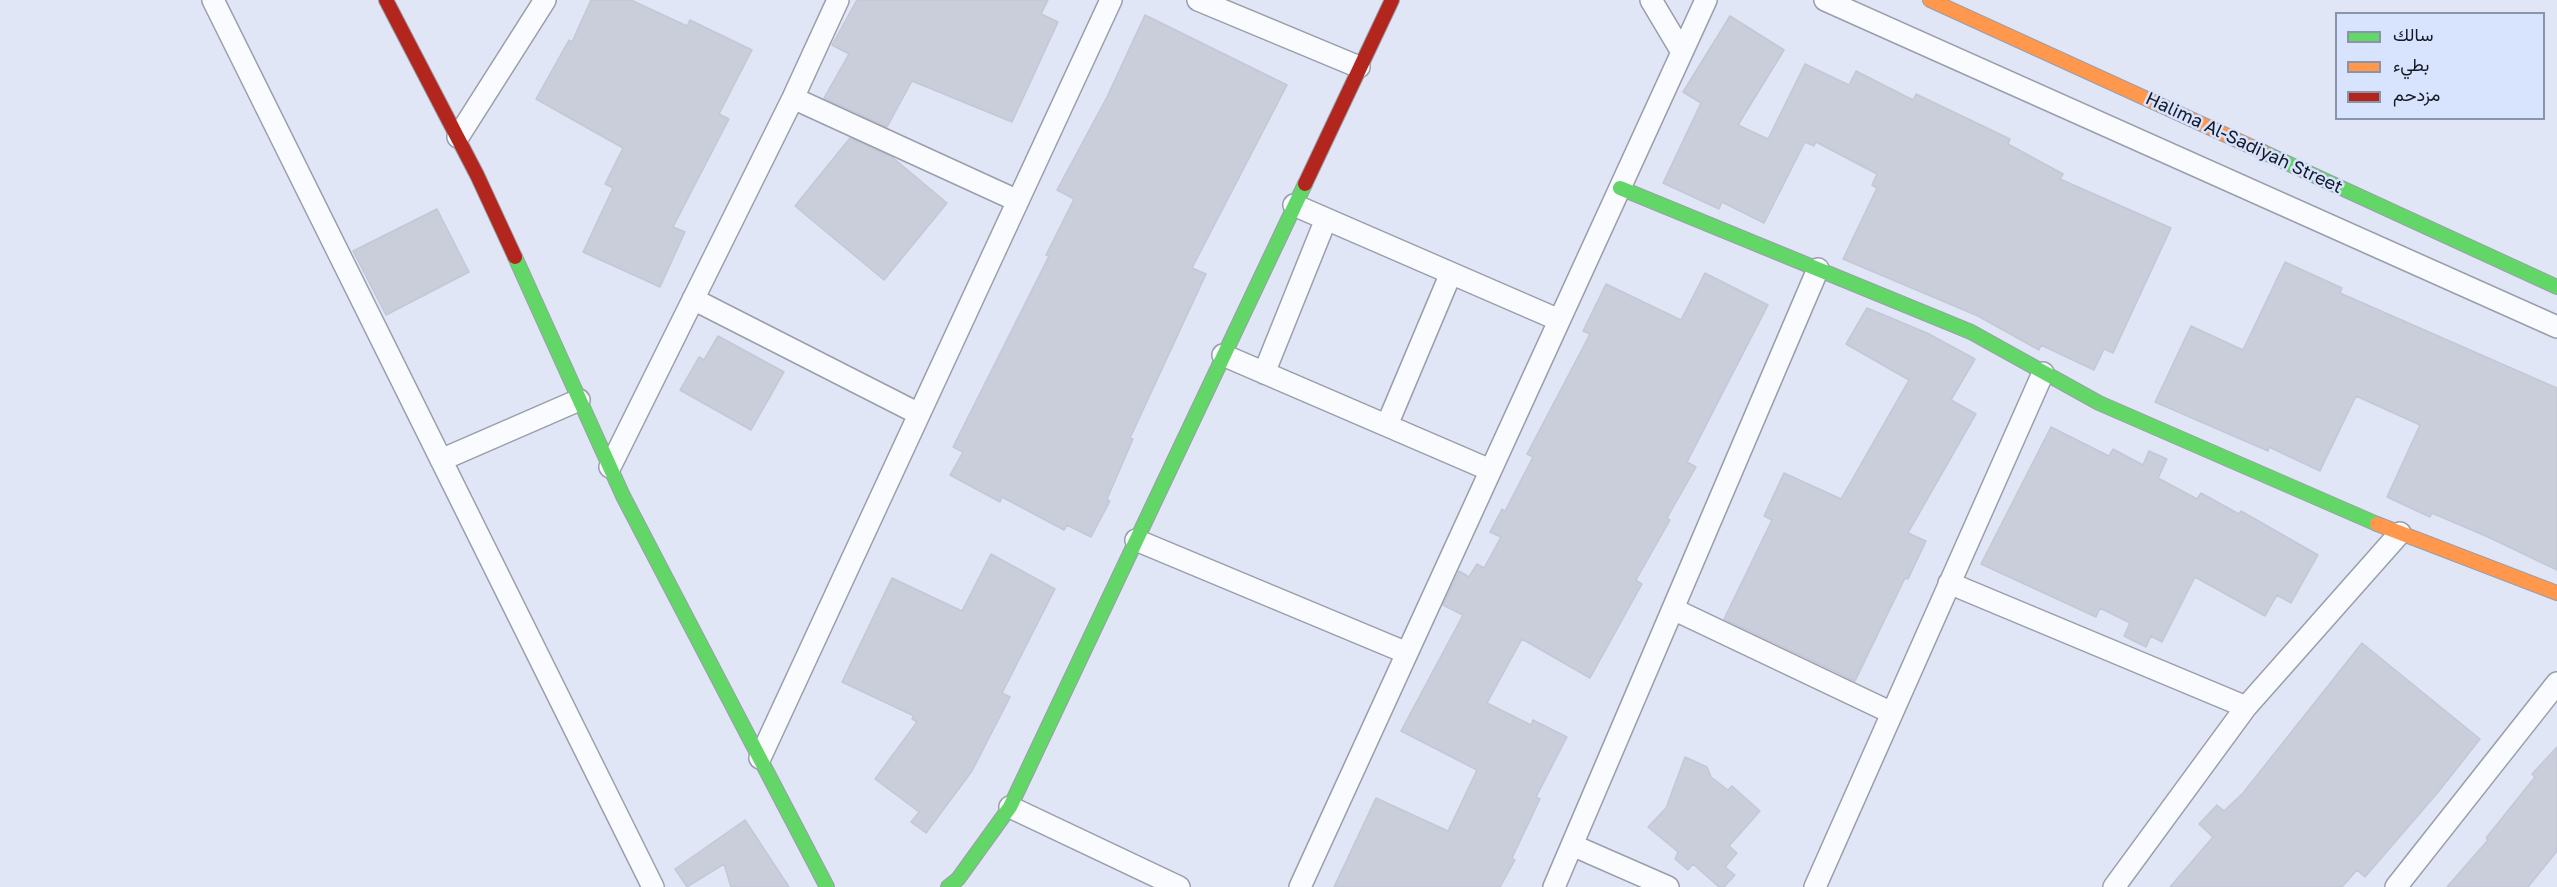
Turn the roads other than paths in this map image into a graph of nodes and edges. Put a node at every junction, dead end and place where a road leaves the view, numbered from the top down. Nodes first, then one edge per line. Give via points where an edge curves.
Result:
1 (213, 0) edge
2 (386, 0) edge
3 (545, 0) edge
4 (838, 0) edge
5 (1111, 0) edge
6 (1198, 0) edge
7 (1392, 0) edge
8 (1651, 0) edge
9 (1706, 0) edge
10 (1825, 0) edge
11 (1930, 0) edge
12 (1682, 52) junction
13 (1359, 67) junction
14 (793, 98) junction
15 (458, 137) junction
16 (1620, 188) junction
17 (1018, 201) junction
18 (1294, 205) junction
19 (1326, 219) junction
20 (1818, 269) junction
21 (1451, 273) junction
22 (2557, 287) edge
23 (693, 299) junction
24 (1559, 320) junction
25 (2557, 327) edge
26 (1223, 355) junction
27 (2043, 372) junction
28 (1264, 373) junction
29 (579, 400) junction
30 (919, 414) junction
31 (1386, 425) junction
32 (441, 460) junction
33 (610, 467) junction
34 (1491, 470) junction
35 (2400, 533) junction
36 (1136, 540) junction
37 (1949, 583) junction
38 (2557, 593) edge
39 (1673, 609) junction
40 (1407, 653) junction
41 (2557, 683) edge
42 (2246, 707) junction
43 (1892, 713) junction
44 (760, 758) junction
45 (1010, 807) junction
46 (1572, 845) junction
47 (653, 887) edge
48 (827, 887) edge
49 (948, 887) edge
50 (1179, 887) edge
51 (1300, 887) edge
52 (1554, 887) edge
53 (1668, 887) edge
54 (1815, 887) edge
55 (2114, 887) edge
56 (2396, 887) edge

1 - 32 street
2 - 15 street
3 - 15 street
4 - 14 street
5 - 17 street
6 - 13 street
7 - 13 street
8 - 12 street
9 - 12 street
10 - 25 street
11 - 22 street, Halima Al-Sadiyah Street
12 - 16 street
13 - 18 street
14 - 17 street
14 - 23 street
15 - 29 street
16 - 20 street
16 - 24 street
17 - 30 street
18 - 19 street
18 - 26 street
19 - 21 street
19 - 28 street
20 - 27 street via 1971,332
20 - 39 street
21 - 24 street
21 - 31 street
23 - 30 street
23 - 33 street
24 - 34 street
26 - 28 street
26 - 36 street
27 - 35 street via 2099,403
27 - 37 street
28 - 31 street
29 - 32 street
29 - 33 street
30 - 44 street
31 - 34 street
32 - 47 street
33 - 44 street
34 - 40 street
35 - 38 street
35 - 42 street
36 - 40 street
36 - 45 street
37 - 42 street
37 - 43 street
39 - 43 street
39 - 46 street
40 - 51 street
41 - 56 street
42 - 55 street
43 - 54 street
44 - 48 street
45 - 49 street via 958,879
45 - 50 street
46 - 52 street
46 - 53 street

